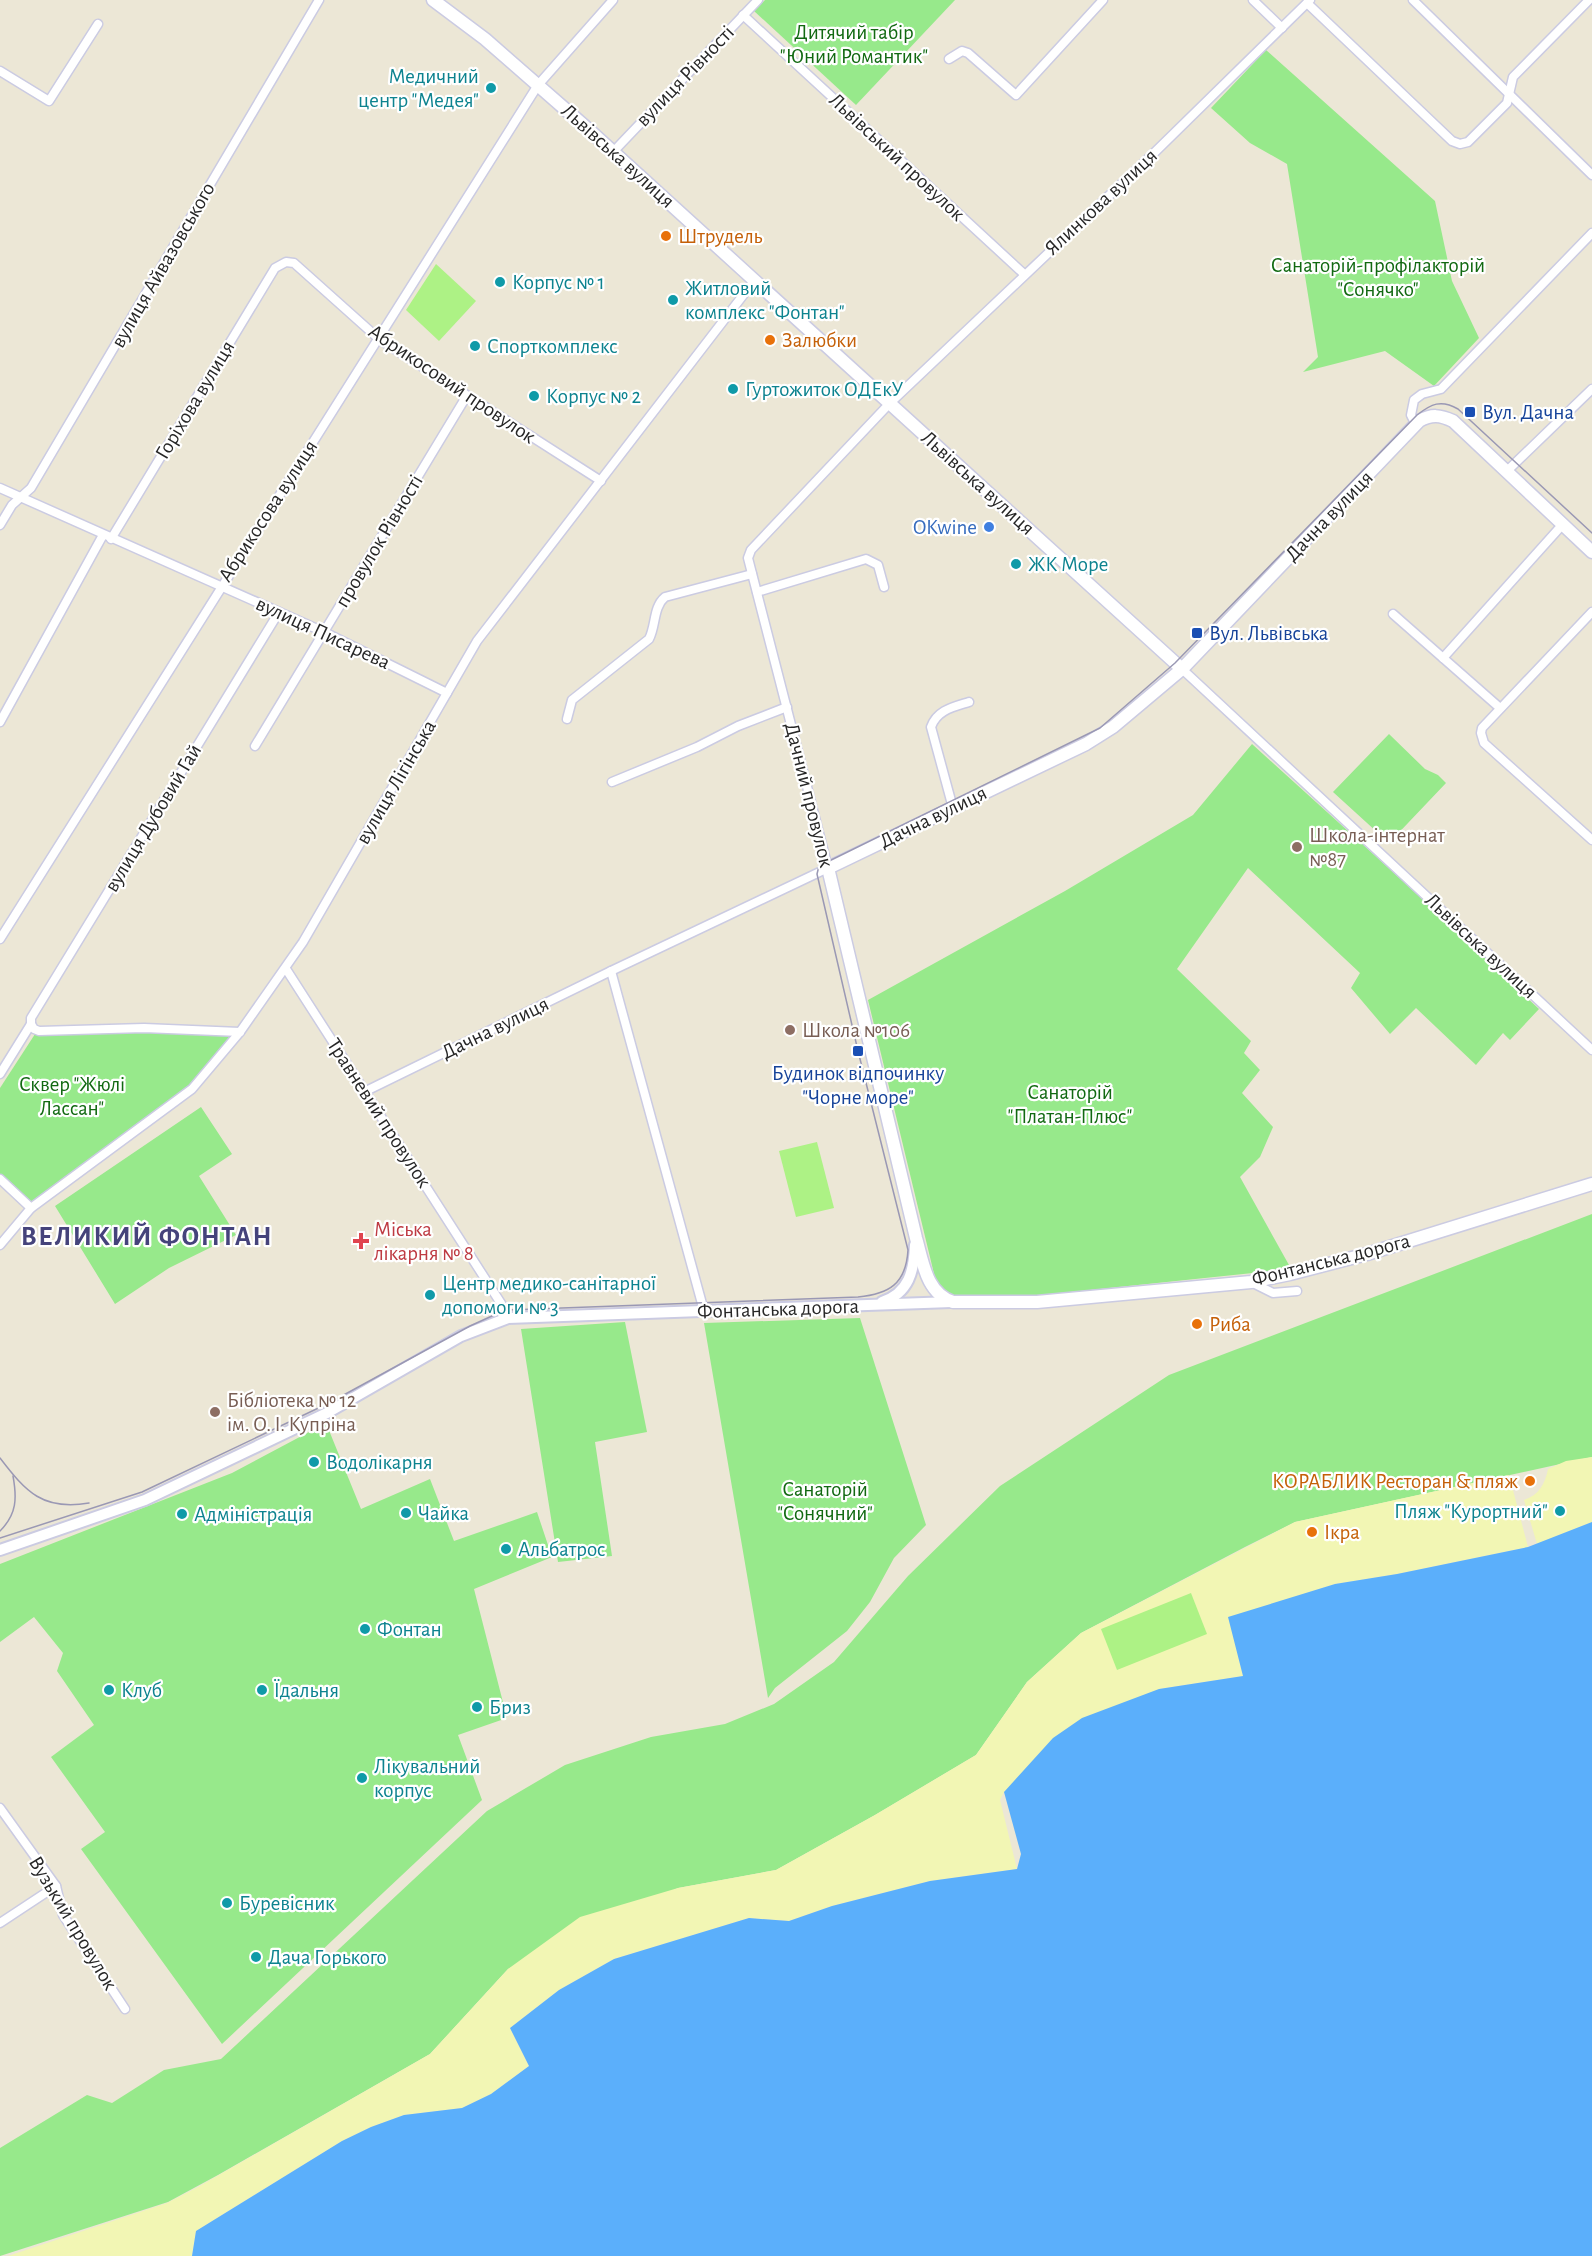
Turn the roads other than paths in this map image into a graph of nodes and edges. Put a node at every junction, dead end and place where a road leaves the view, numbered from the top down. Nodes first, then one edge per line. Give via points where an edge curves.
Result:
1 (319, 0) edge
2 (433, 0) edge
3 (613, 0) edge
4 (758, 0) edge
5 (1103, 0) edge
6 (1253, 0) edge
7 (1413, 0) edge
8 (1589, 0) edge
9 (1309, 2) edge
10 (743, 15) junction
11 (98, 24) dead end
12 (1282, 28) junction
13 (949, 58) dead end
14 (0, 70) edge
15 (538, 85) junction
16 (1509, 94) junction
17 (613, 152) junction
18 (1592, 175) edge
19 (1592, 233) edge
20 (281, 263) joint
21 (1024, 274) junction
22 (754, 280) junction
23 (379, 339) junction
24 (1592, 389) edge
25 (466, 397) junction
26 (890, 403) junction
27 (1416, 425) junction
28 (1507, 471) junction
29 (601, 481) junction
30 (0, 488) edge
31 (20, 497) junction
32 (1563, 524) junction
33 (0, 525) edge
34 (107, 537) junction
35 (1592, 552) edge
36 (752, 574) junction
37 (220, 586) junction
38 (884, 587) dead end
39 (757, 592) junction
40 (279, 612) junction
41 (1592, 612) edge
42 (1393, 614) dead end
43 (324, 632) junction
44 (1443, 658) junction
45 (1182, 669) junction
46 (447, 693) junction
47 (969, 702) dead end
48 (787, 707) junction
49 (1500, 708) junction
50 (567, 719) dead end
51 (0, 722) edge
52 (255, 746) dead end
53 (612, 782) dead end
54 (953, 808) junction
55 (1592, 840) edge
56 (828, 868) junction
57 (0, 939) edge
58 (286, 969) junction
59 (611, 971) junction
60 (31, 1024) junction
61 (240, 1032) junction
62 (1592, 1050) edge
63 (0, 1074) edge
64 (366, 1091) junction
65 (0, 1179) edge
66 (1592, 1184) edge
67 (31, 1208) junction
68 (916, 1238) junction
69 (0, 1245) edge
70 (1251, 1282) junction
71 (1297, 1291) dead end
72 (953, 1302) junction
73 (873, 1305) junction
74 (704, 1311) junction
75 (508, 1318) junction
76 (0, 1550) edge
77 (0, 1808) edge
78 (56, 1886) junction
79 (0, 1923) edge
80 (125, 2009) dead end

1 - 31 street, вулиця Айвазовського via 31,488
2 - 15 main road, Львівська вулиця
3 - 15 street, Абрикосова вулиця
4 - 10 street, вулиця Рівності
5 - 13 street via 1016,95 968,53 962,51
6 - 12 street
7 - 16 street
8 - 16 street via 1513,77
9 - 12 street, Ялинкова вулиця
9 - 16 street via 1456,143 1468,142 1507,104
10 - 17 street, вулиця Рівності
10 - 21 street, Львівський провулок
11 - 14 street via 49,101
12 - 21 street, Ялинкова вулиця
15 - 17 main road, Львівська вулиця
15 - 23 street, Абрикосова вулиця
16 - 18 street
17 - 22 main road, Львівська вулиця
19 - 27 street via 1441,389 1414,400 1411,415
20 - 23 street, Абрикосовий провулок via 294,263
20 - 34 street, Горіхова вулиця
21 - 26 street, Ялинкова вулиця
22 - 26 main road, Львівська вулиця
22 - 29 street, вулиця Лігінська
23 - 25 street, Абрикосовий провулок
23 - 37 street, Абрикосова вулиця
24 - 28 street
25 - 29 street, Абрикосовий провулок
25 - 43 street, провулок Рівності
26 - 36 street, Дачний провулок via 751,550 748,558
26 - 45 main road, Львівська вулиця
27 - 28 main road via 1435,415 1453,421
27 - 45 main road, Дачна вулиця
28 - 32 main road
29 - 46 street, вулиця Лігінська via 477,641
30 - 31 street, вулиця Писарева
31 - 33 street, вулиця Айвазовського
31 - 34 street, вулиця Писарева
32 - 35 main road
32 - 44 street
34 - 37 street, вулиця Писарева
34 - 51 street, Горіхова вулиця
36 - 39 street, Дачний провулок
36 - 50 street via 665,597 658,605 649,639 572,700
37 - 40 street, вулиця Писарева
37 - 57 street, Абрикосова вулиця
38 - 39 street via 878,565 866,559
39 - 48 street, Дачний провулок
40 - 43 street, вулиця Писарева
40 - 60 street, вулиця Дубовий Гай via 31,1018
41 - 49 street
42 - 44 street
43 - 46 street, вулиця Писарева
43 - 52 street, провулок Рівності
44 - 49 street
45 - 54 main road, Дачна вулиця via 1113,728
45 - 62 street, Львівська вулиця
46 - 58 street, вулиця Лігінська
47 - 54 street via 934,717 931,727
48 - 53 street
48 - 56 street, Дачний провулок
49 - 55 street via 1482,728 1484,743
54 - 56 main road, Дачна вулиця
56 - 59 street, Дачна вулиця
56 - 68 main road, Дачний провулок
58 - 61 street, вулиця Лігінська
58 - 64 street, Травневий провулок
59 - 64 street, Дачна вулиця
59 - 74 street
60 - 61 street via 39,1031 144,1028
60 - 63 street, вулиця Дубовий Гай
61 - 67 street, вулиця Лігінська via 192,1089
64 - 75 street, Травневий провулок
65 - 67 street
66 - 70 main road, Фонтанська дорога via 1367,1254
67 - 69 street, вулиця Лігінська
68 - 72 main road, Дачний провулок via 933,1287
68 - 73 street, Дачний провулок via 915,1266 905,1286 889,1299
70 - 71 street via 1273,1293
70 - 72 main road, Фонтанська дорога via 1037,1302
72 - 73 street, Фонтанська дорога
73 - 74 street, Фонтанська дорога
74 - 75 street, Фонтанська дорога
75 - 76 street, Фонтанська дорога via 461,1336 327,1413 146,1500
77 - 78 street, Вузький провулок
78 - 79 street
78 - 80 street, Вузький провулок via 63,1915

